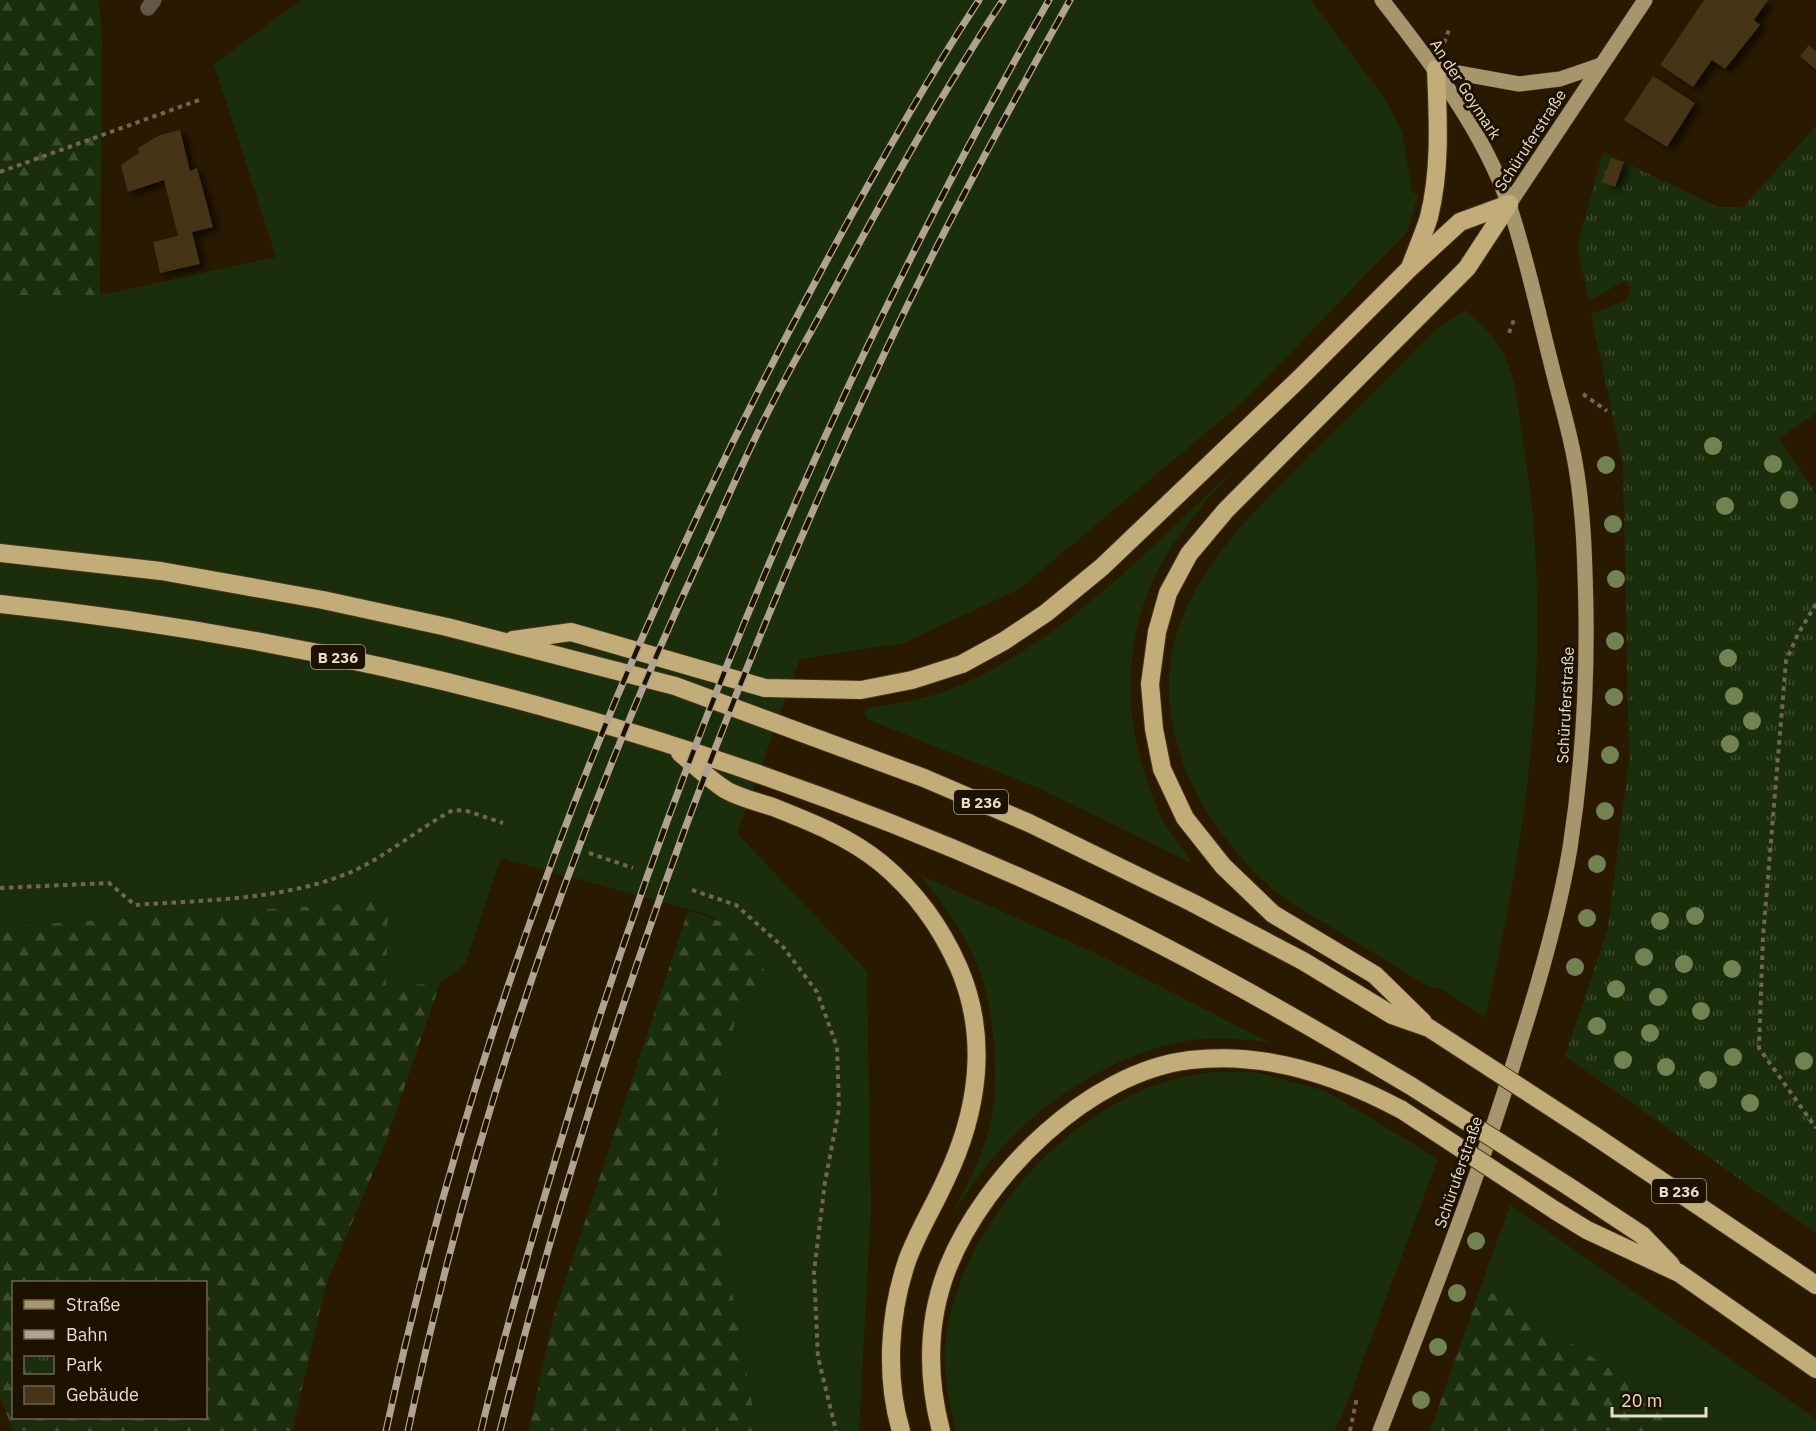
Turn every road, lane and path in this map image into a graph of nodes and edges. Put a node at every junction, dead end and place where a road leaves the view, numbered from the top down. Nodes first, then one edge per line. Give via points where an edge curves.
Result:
1 (1382, 0) edge
2 (1645, 0) edge
3 (1601, 65) junction
4 (1436, 69) junction
5 (199, 100) dead end
6 (0, 172) edge
7 (1509, 204) junction
8 (1411, 267) junction
9 (0, 553) edge
10 (0, 604) edge
11 (1816, 604) edge
12 (505, 641) junction
13 (670, 744) junction
14 (503, 823) dead end
15 (589, 854) dead end
16 (633, 868) dead end
17 (0, 888) edge
18 (692, 890) dead end
19 (1429, 1028) junction
20 (1816, 1128) edge
21 (1679, 1273) junction
22 (1816, 1285) edge
23 (1816, 1369) edge
24 (1357, 1397) dead end
25 (836, 1431) edge
26 (902, 1431) edge
27 (941, 1431) edge
28 (1350, 1431) edge
29 (1380, 1431) edge

1 - 4 main road, An der Goymark
2 - 3 main road, Schüruferstraße
3 - 4 main road via 1560,79 1519,84
3 - 7 main road, Schüruferstraße
4 - 7 main road, An der Goymark via 1481,144
4 - 8 highway via 1435,183
5 - 6 path
7 - 8 highway via 1460,222
7 - 19 highway via 1467,268 1226,510 1189,554 1168,593 1157,632 1150,684 1162,769 1185,818 1223,866 1273,914 1375,975
7 - 29 main road, Schüruferstraße via 1575,464 1585,548 1587,657 1583,738 1570,849 1549,949 1500,1108
8 - 12 highway via 1102,567 1046,613 962,664 912,680 861,690 765,688 571,632
9 - 12 highway, B 236 via 184,575 323,600
10 - 13 highway, B 236 via 187,628 311,651 456,683
11 - 20 path via 1786,662 1763,937 1760,1048
12 - 19 highway, B 236 via 675,686 924,778 1029,823 1191,902 1392,1015
13 - 21 highway, B 236, bridge via 870,815 1060,895 1274,1005 1568,1186 1642,1235
13 - 26 highway via 727,790 841,835 882,863 927,909 951,949 969,991 976,1035 977,1082 948,1176 907,1260 895,1311 891,1361
14 - 17 path via 453,810 353,871 321,883 248,896 135,904 108,883
15 - 16 path
18 - 25 path via 736,905 784,948 817,992 837,1047 839,1109 814,1272 818,1357
19 - 22 highway, B 236, bridge
21 - 23 highway, B 236
21 - 27 highway, bridge via 1587,1230 1402,1110 1341,1080 1225,1057 1188,1060 1136,1073 1086,1101 1036,1141 999,1182 967,1228 948,1268 930,1353 932,1395
24 - 28 path

